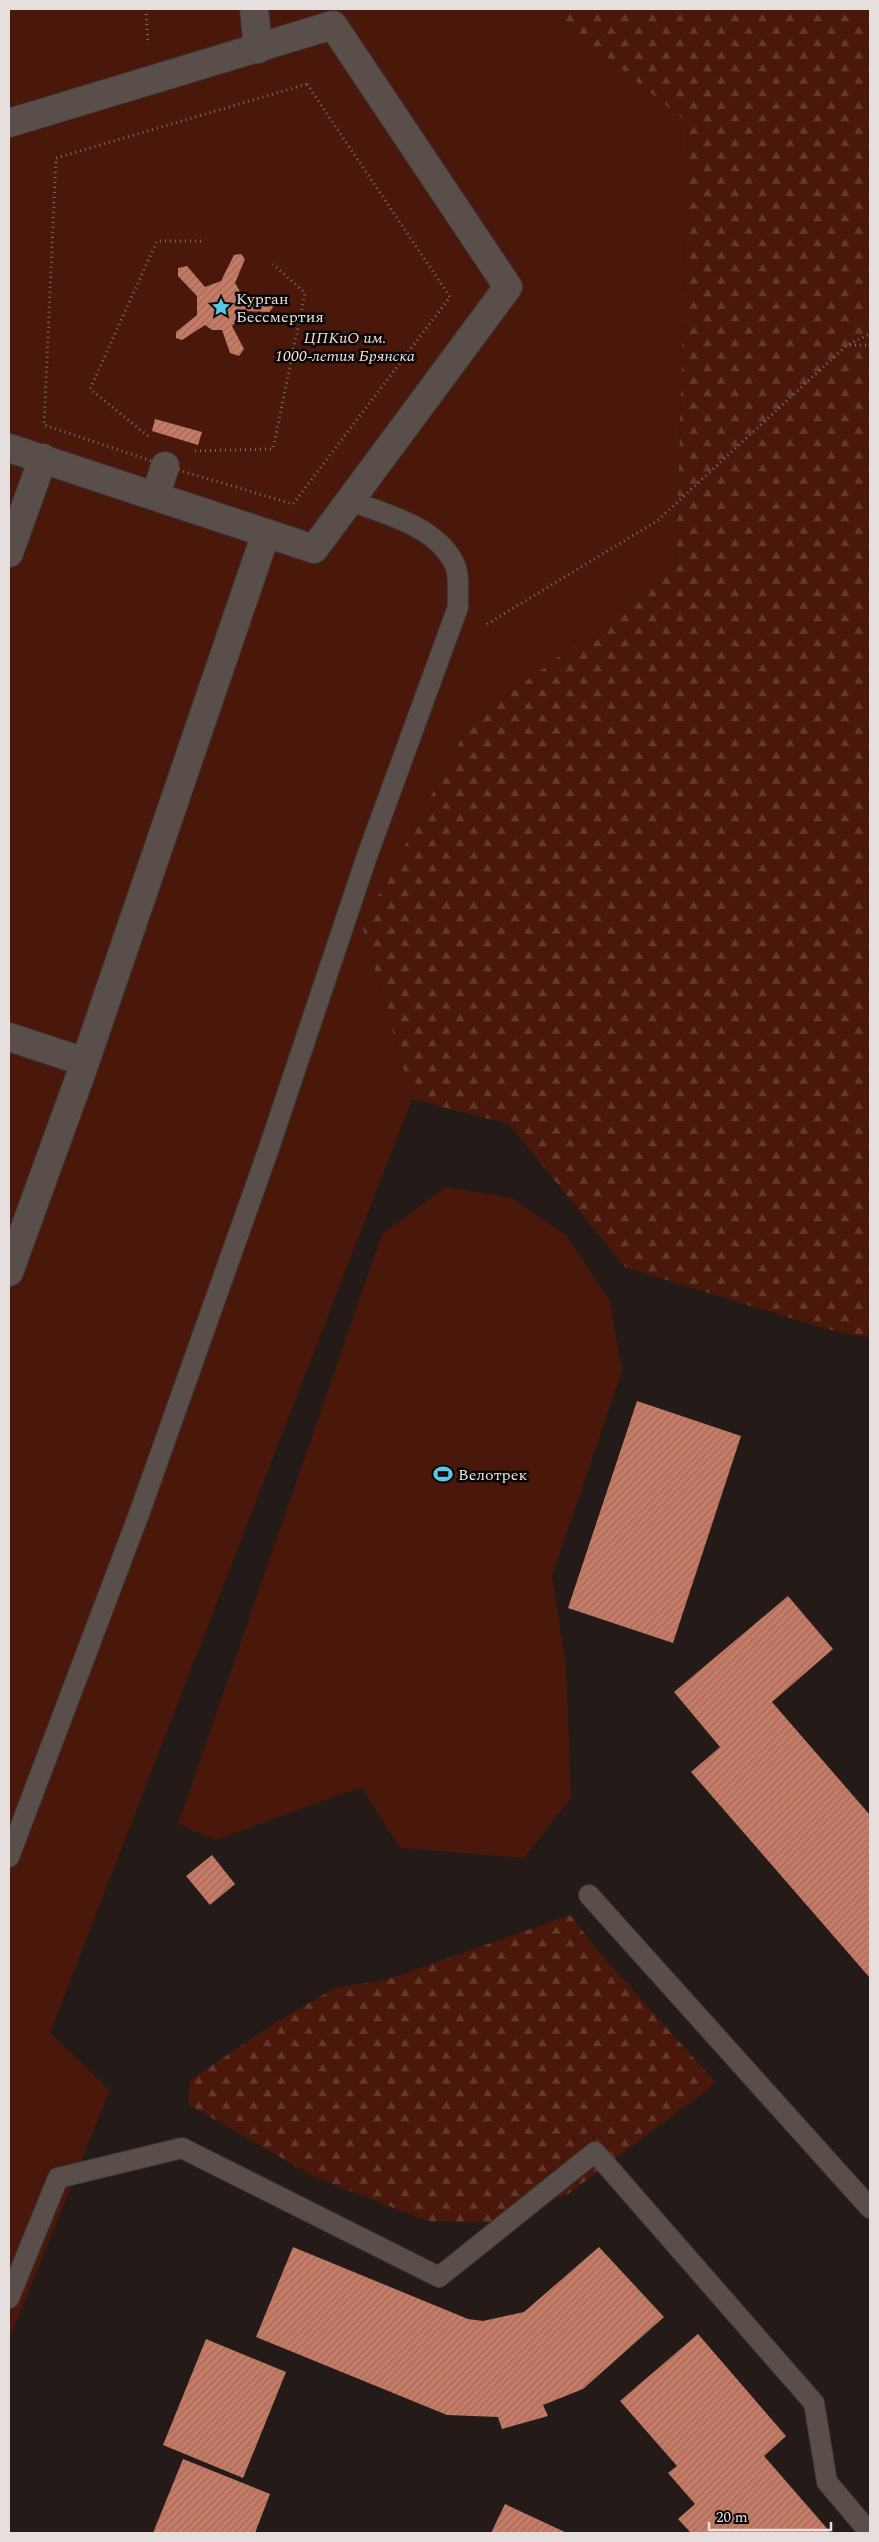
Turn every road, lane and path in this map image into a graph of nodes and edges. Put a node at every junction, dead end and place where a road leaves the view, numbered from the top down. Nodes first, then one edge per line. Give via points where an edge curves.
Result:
1 (254, 9) edge
2 (258, 48) junction
3 (9, 123) edge
4 (203, 240) dead end
5 (273, 264) dead end
6 (870, 334) edge
7 (847, 345) junction
8 (870, 345) edge
9 (147, 444) dead end
10 (9, 448) edge
11 (43, 458) junction
12 (169, 462) junction
13 (156, 495) junction
14 (350, 501) junction
15 (266, 533) junction
16 (9, 553) edge
17 (443, 650) junction
18 (9, 1037) edge
19 (85, 1062) junction
20 (9, 1272) edge
21 (9, 1857) edge
22 (589, 1895) dead end
23 (870, 2208) edge
24 (9, 2298) edge
25 (870, 2533) edge

1 - 2 street
2 - 3 street
2 - 14 street via 333,25 508,287
4 - 9 path via 157,241 90,388 149,437
5 - 12 path via 305,293 273,449 193,451
6 - 7 path
7 - 8 path
7 - 17 path via 656,521
10 - 11 street
11 - 13 street
11 - 16 street
12 - 12 path via 44,425 56,158 307,84 450,297 293,504
12 - 13 street
13 - 15 street
14 - 15 street via 314,549
14 - 17 lane via 433,537 456,566 458,607
15 - 19 street
17 - 21 lane via 367,856 268,1151 142,1504
18 - 19 street
19 - 20 street
22 - 23 lane
24 - 25 lane via 58,2178 182,2148 439,2277 595,2152 814,2403 827,2482

